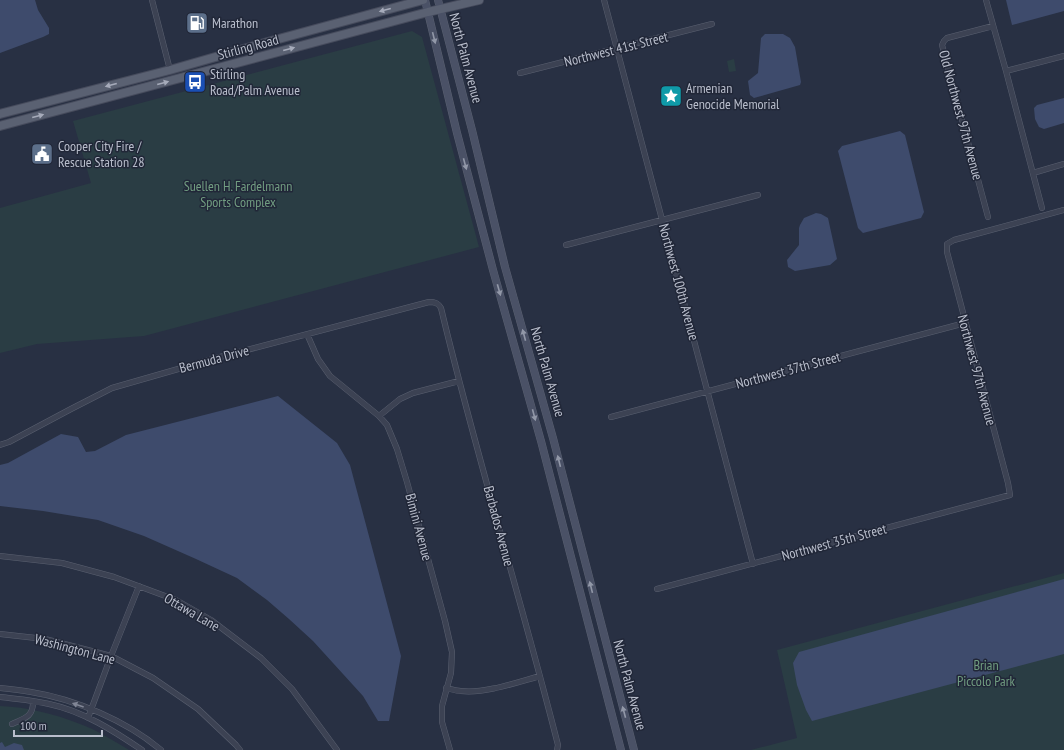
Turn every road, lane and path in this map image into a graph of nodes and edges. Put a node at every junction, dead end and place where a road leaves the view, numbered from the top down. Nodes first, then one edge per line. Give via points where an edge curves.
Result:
1 (152, 0) edge
2 (424, 0) edge
3 (438, 0) edge
4 (479, 0) edge
5 (604, 0) edge
6 (986, 0) edge
7 (440, 10) junction
8 (428, 12) junction
9 (712, 24) dead end
10 (993, 26) junction
11 (617, 48) junction
12 (1064, 56) edge
13 (170, 70) junction
14 (1006, 71) junction
15 (520, 73) dead end
16 (0, 114) edge
17 (0, 126) edge
18 (1064, 164) edge
19 (1033, 173) junction
20 (758, 195) dead end
21 (1042, 208) dead end
22 (1064, 210) edge
23 (988, 217) dead end
24 (662, 220) junction
25 (566, 245) dead end
26 (437, 304) joint
27 (965, 323) junction
28 (307, 334) junction
29 (535, 376) junction
30 (524, 379) junction
31 (459, 381) junction
32 (708, 392) junction
33 (379, 416) junction
34 (611, 417) dead end
35 (0, 445) edge
36 (1010, 495) joint
37 (0, 556) edge
38 (753, 564) junction
39 (139, 586) junction
40 (657, 589) dead end
41 (0, 634) edge
42 (111, 656) junction
43 (540, 676) junction
44 (0, 688) edge
45 (446, 688) junction
46 (0, 697) edge
47 (33, 702) junction
48 (91, 709) junction
49 (88, 718) junction
50 (12, 724) dead end
51 (142, 750) edge
52 (162, 750) edge
53 (240, 750) edge
54 (338, 750) edge
55 (450, 750) edge
56 (558, 750) edge
57 (621, 750) edge
58 (634, 750) edge

1 - 13 street
2 - 8 main road, North Palm Avenue
2 -> 13 main road, Stirling Road
3 - 7 main road, North Palm Avenue
4 - 7 main road, Stirling Road
5 - 11 street, Northwest 100th Avenue
6 - 10 street
7 - 8 main road, Stirling Road
29 -> 7 main road, North Palm Avenue
17 -> 8 main road, Stirling Road
8 -> 30 main road, North Palm Avenue via 476,206
9 - 11 street, Northwest 41st Street
10 - 14 street
10 - 23 street, Old Northwest 97th Avenue via 947,38 942,45
11 - 15 street, Northwest 41st Street
11 - 24 street, Northwest 100th Avenue
12 - 14 street
13 -> 16 main road, Stirling Road
14 - 19 street
18 - 19 street
19 - 21 street
20 - 24 street
22 - 27 street, Northwest 97th Avenue via 947,244
24 - 25 street
24 - 32 street, Northwest 100th Avenue
26 - 28 street, Bermuda Drive via 429,302
26 - 31 street, Barbados Avenue via 441,308
27 - 32 street, Northwest 37th Street
27 - 36 street, Northwest 97th Avenue
28 - 33 street, Bimini Avenue via 318,359 330,376
28 - 35 street, Bermuda Drive via 112,388
29 - 30 main road
58 -> 29 main road, North Palm Avenue
30 -> 57 main road, North Palm Avenue
31 - 33 street via 413,393 400,399
31 - 43 street, Barbados Avenue
32 - 34 street, Northwest 37th Street
32 - 38 street, Northwest 100th Avenue
33 - 45 street, Bimini Avenue via 387,425 397,449 445,621 452,652 451,673
36 - 38 street, Northwest 35th Street
37 - 39 street, Ottawa Lane via 62,562
38 - 40 street, Northwest 35th Street
39 - 42 street
39 - 54 street, Ottawa Lane via 176,600 211,620 261,658 292,689
41 - 42 street, Washington Lane via 45,639
42 - 48 street
42 - 53 street, Washington Lane via 153,678 198,709
43 - 45 street via 476,691
43 - 56 street, Barbados Avenue
48 -> 44 street via 31,692
45 - 55 street, Bimini Avenue via 442,722
46 - 47 street
47 - 49 street via 49,704
47 - 50 street via 29,716
48 - 49 street
48 - 52 street via 124,725
49 - 51 street

